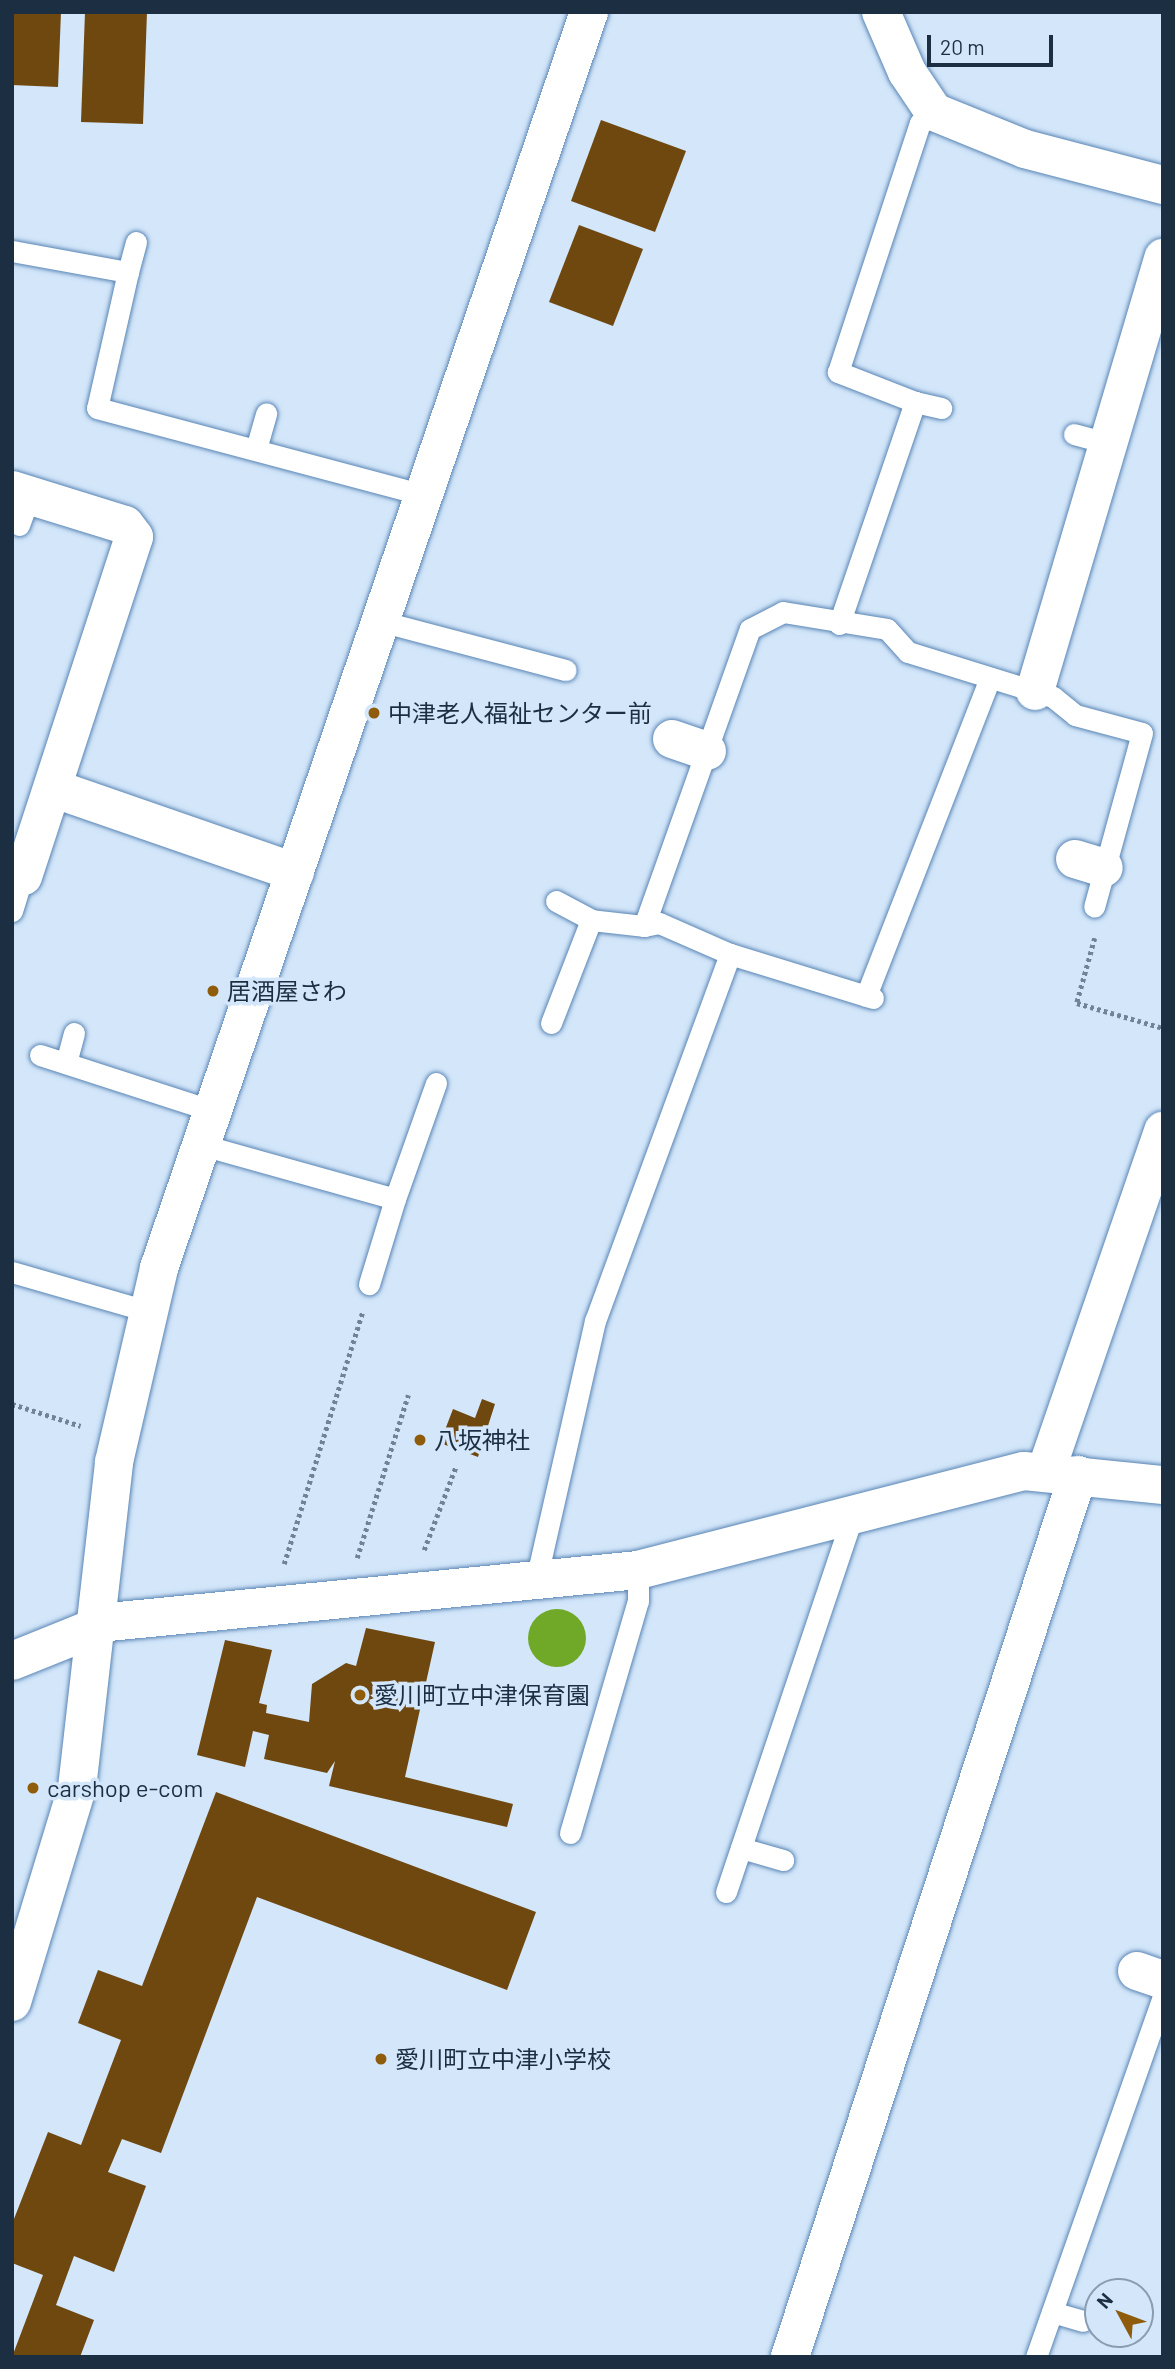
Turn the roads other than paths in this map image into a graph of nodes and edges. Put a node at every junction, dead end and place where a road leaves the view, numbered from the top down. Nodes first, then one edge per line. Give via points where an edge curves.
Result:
1 (589, 12) edge
2 (881, 12) edge
3 (932, 108) junction
4 (1163, 185) edge
5 (136, 242) dead end
6 (12, 251) edge
7 (1163, 258) edge
8 (128, 272) junction
9 (915, 402) junction
10 (941, 408) dead end
11 (266, 413) dead end
12 (257, 449) junction
13 (423, 495) junction
14 (21, 503) edge
15 (380, 621) junction
16 (839, 624) junction
17 (566, 670) dead end
18 (989, 681) junction
19 (1035, 691) junction
20 (672, 739) dead end
21 (707, 751) junction
22 (55, 789) junction
23 (295, 872) junction
24 (18, 893) edge
25 (556, 901) dead end
26 (1094, 907) road end
27 (590, 920) junction
28 (644, 926) junction
29 (730, 954) junction
30 (551, 1023) dead end
31 (74, 1033) dead end
32 (40, 1055) dead end
33 (66, 1063) junction
34 (436, 1083) dead end
35 (208, 1128) junction
36 (1163, 1131) edge
37 (396, 1199) junction
38 (12, 1272) edge
39 (369, 1284) road end
40 (148, 1311) junction
41 (1062, 1473) junction
42 (1163, 1485) edge
43 (854, 1512) junction
44 (638, 1570) junction
45 (537, 1576) junction
46 (92, 1633) junction
47 (12, 1661) edge
48 (570, 1833) dead end
49 (741, 1848) junction
50 (783, 1860) dead end
51 (726, 1892) dead end
52 (1154, 1983) edge
53 (12, 2002) edge
54 (1052, 2312) junction
55 (1083, 2321) dead end
56 (790, 2357) edge
57 (1036, 2357) edge

1 - 13 street
2 - 3 street via 907,72
3 - 4 street via 1025,149
3 - 9 lane via 920,123 838,372
5 - 8 lane
6 - 8 lane
7 - 19 street via 1091,439
8 - 12 lane via 97,408
9 - 10 lane
9 - 16 lane
11 - 12 lane
12 - 13 lane
13 - 15 street
14 - 22 street via 125,525 134,537
15 - 17 lane
15 - 23 street
16 - 18 lane via 887,629 908,652
16 - 21 lane via 783,612 750,629
18 - 19 lane
18 - 29 lane via 870,997
19 - 26 lane via 1075,715 1142,733 1090,864
20 - 21 street
21 - 28 lane
22 - 23 street
22 - 24 street
23 - 35 street
25 - 27 lane
27 - 28 lane
27 - 30 lane
28 - 29 lane via 659,923
29 - 45 lane via 596,1321
31 - 33 lane
32 - 33 lane
33 - 35 lane
34 - 37 lane
35 - 37 lane
35 - 40 street
36 - 41 street
37 - 39 lane
38 - 40 lane
40 - 46 street via 118,1438
41 - 42 street
41 - 43 street via 1024,1471
41 - 56 street
43 - 44 street
43 - 49 lane
44 - 45 street
44 - 48 lane via 638,1601
45 - 46 street via 109,1622
46 - 47 street
46 - 53 street via 76,1788
49 - 50 lane
49 - 51 lane
52 - 54 lane
54 - 55 lane
54 - 57 lane

